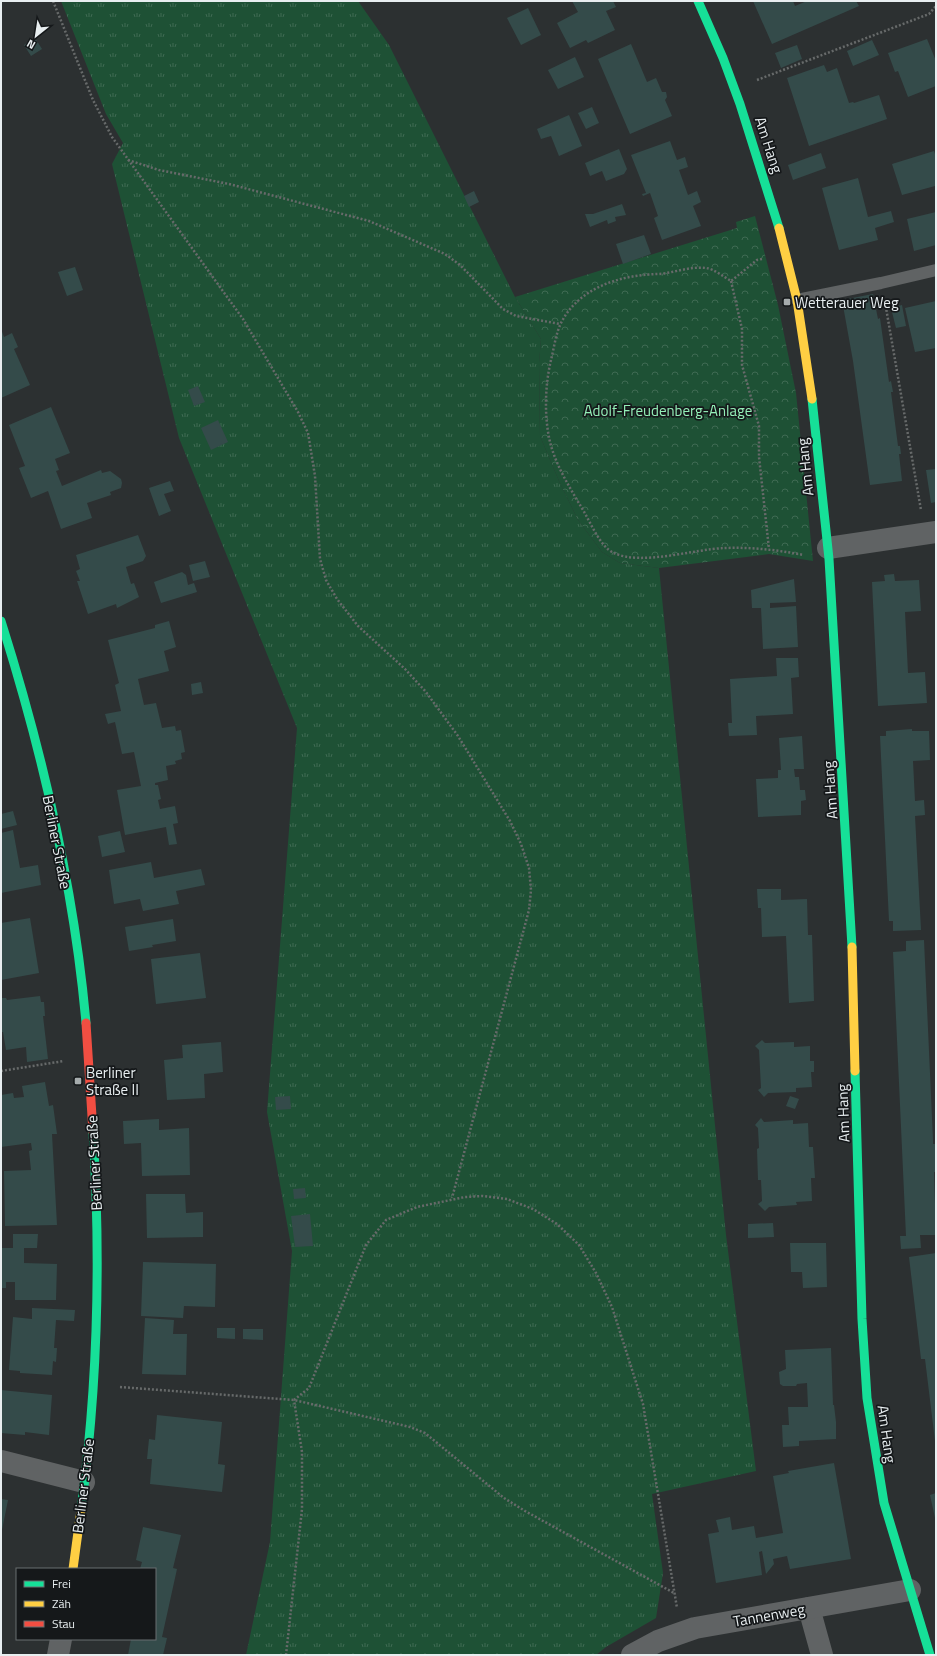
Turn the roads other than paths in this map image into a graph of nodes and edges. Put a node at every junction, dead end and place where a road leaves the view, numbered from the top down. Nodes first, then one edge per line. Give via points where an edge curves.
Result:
1 (698, 1) edge
2 (936, 270) edge
3 (797, 300) junction
4 (931, 533) edge
5 (829, 554) junction
6 (2, 631) edge
7 (1, 1461) edge
8 (84, 1482) junction
9 (73, 1568) edge
10 (910, 1590) junction
11 (809, 1608) junction
12 (61, 1640) edge
13 (659, 1648) edge
14 (58, 1655) edge
15 (632, 1655) edge
16 (822, 1655) edge
17 (930, 1655) edge

1 - 3 street, Am Hang via 723,58 759,159
2 - 3 lane
3 - 5 street, Am Hang via 812,398
4 - 5 street
5 - 10 street, Am Hang via 851,911 862,1319 867,1398 884,1503
6 - 8 street, Berliner Straße via 32,727 62,863 82,990 95,1156 98,1266 95,1385
7 - 8 street
8 - 9 street, Berliner Straße
10 - 11 street, Tannenweg
10 - 17 street, Am Hang
11 - 13 street, Tannenweg via 695,1628
11 - 16 street
12 - 14 street
13 - 15 street, Tannenweg

